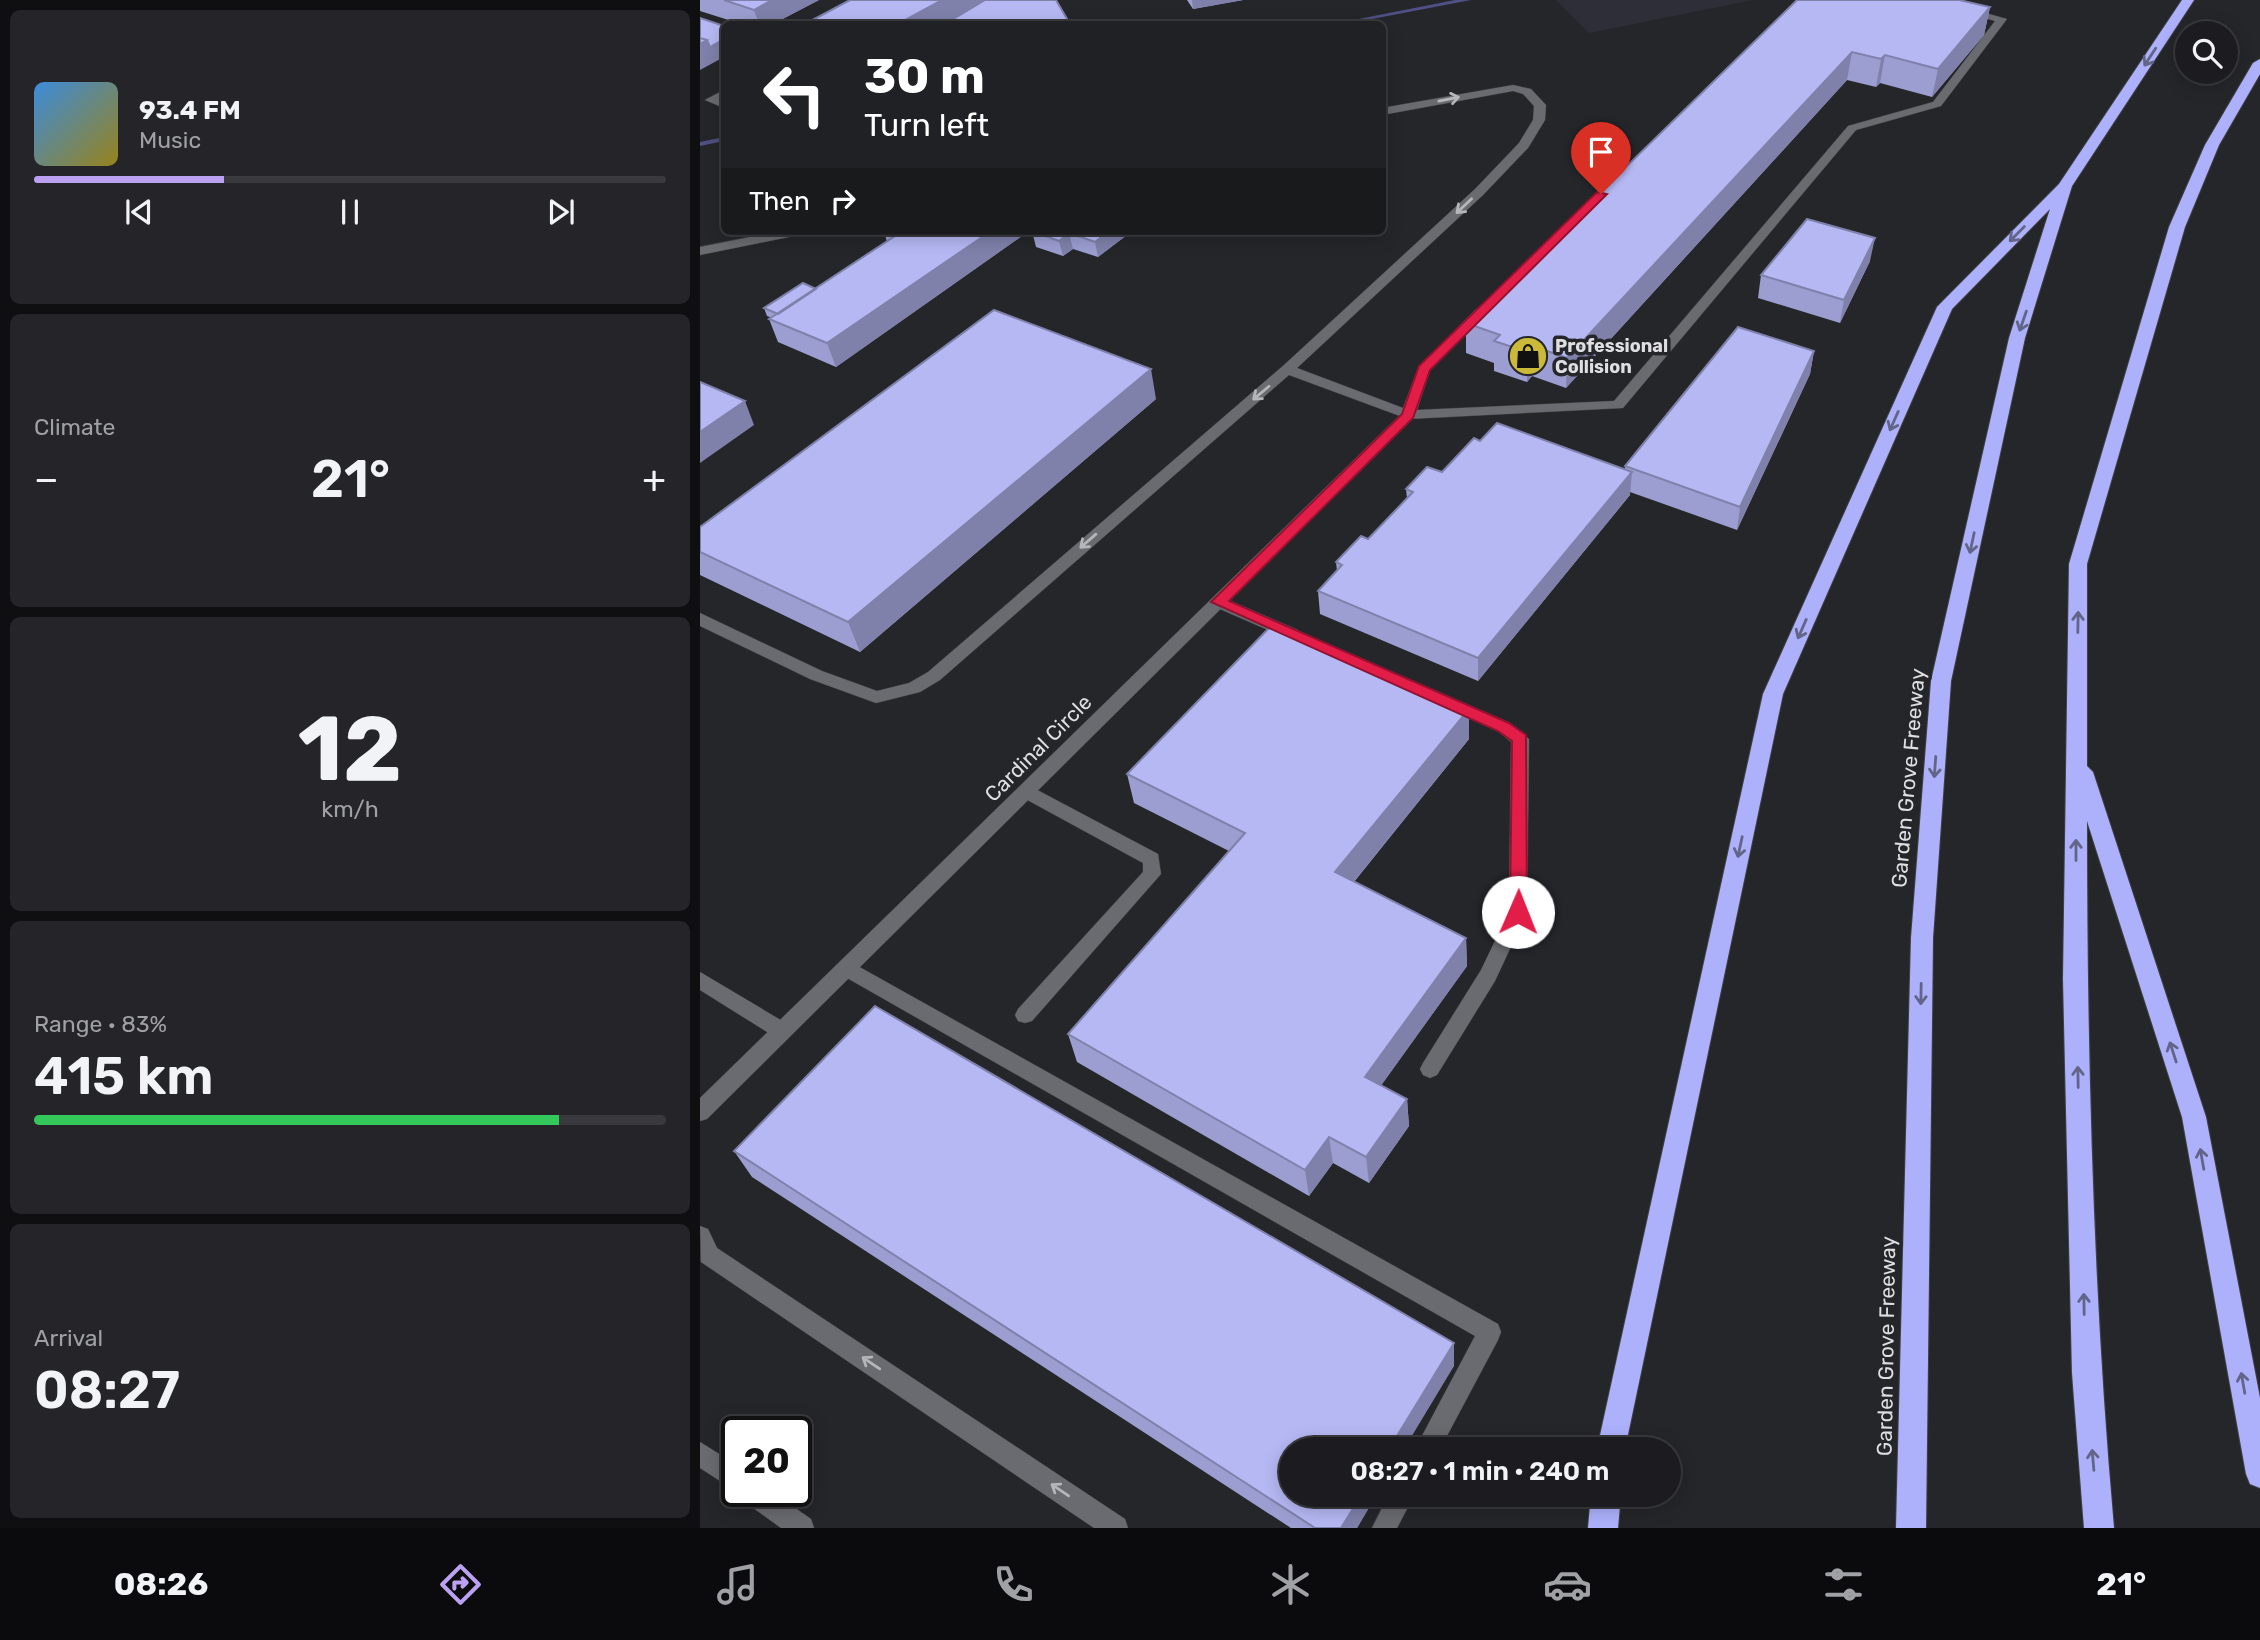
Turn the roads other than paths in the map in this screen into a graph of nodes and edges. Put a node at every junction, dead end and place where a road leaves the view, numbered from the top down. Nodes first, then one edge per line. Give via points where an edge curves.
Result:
1 (1924, 0) edge
2 (2188, 0) edge
3 (2260, 63) edge
4 (721, 95) edge
5 (721, 104) edge
6 (1386, 111) edge
7 (2065, 186) junction
8 (779, 235) edge
9 (700, 251) edge
10 (1493, 301) edge
11 (1287, 370) junction
12 (1408, 415) junction
13 (1219, 602) junction
14 (700, 619) edge
15 (1314, 644) edge
16 (1428, 694) edge
17 (2077, 755) junction
18 (1026, 792) junction
19 (847, 968) junction
20 (700, 980) edge
21 (1025, 1015) dead end
22 (782, 1031) junction
23 (1430, 1069) dead end
24 (700, 1112) edge
25 (703, 1252) edge
26 (1433, 1437) edge
27 (1614, 1437) edge
28 (700, 1454) edge
29 (721, 1469) edge
30 (2260, 1474) edge
31 (773, 1507) edge
32 (1396, 1507) edge
33 (1605, 1507) edge
34 (802, 1528) edge
35 (1116, 1528) edge
36 (1384, 1528) edge
37 (1603, 1528) edge
38 (1911, 1528) edge
39 (2099, 1528) edge

1 - 12 street via 2002,19 1937,104 1852,128 1618,405
2 -> 7 highway, Garden Grove Freeway
17 -> 3 highway via 2078,565 2177,227 2212,145
4 - 5 street via 711,100
6 -> 11 street via 1513,88 1527,90 1540,105 1539,120 1524,145
7 -> 27 highway via 1945,307 1773,694
7 -> 38 highway, Garden Grove Freeway via 2017,338 1941,681 1922,937
8 - 9 street
10 - 12 street via 1424,369
11 - 12 street
11 -> 14 street via 934,676 914,688 876,697 816,675
12 - 13 street, Cardinal Circle
13 - 15 street
13 - 18 street, Cardinal Circle
16 - 23 street via 1504,727 1520,739 1518,912 1488,975
30 -> 17 highway via 2194,1117
39 -> 17 highway via 2085,1373 2075,979
18 - 19 street, Cardinal Circle
18 - 21 street via 1152,859 1152,874
19 - 22 street, Cardinal Circle
19 - 26 street via 1490,1332
20 - 22 street
22 - 24 street, Cardinal Circle
35 -> 25 street
28 - 29 street
31 - 34 street
32 - 36 street
33 - 37 highway

